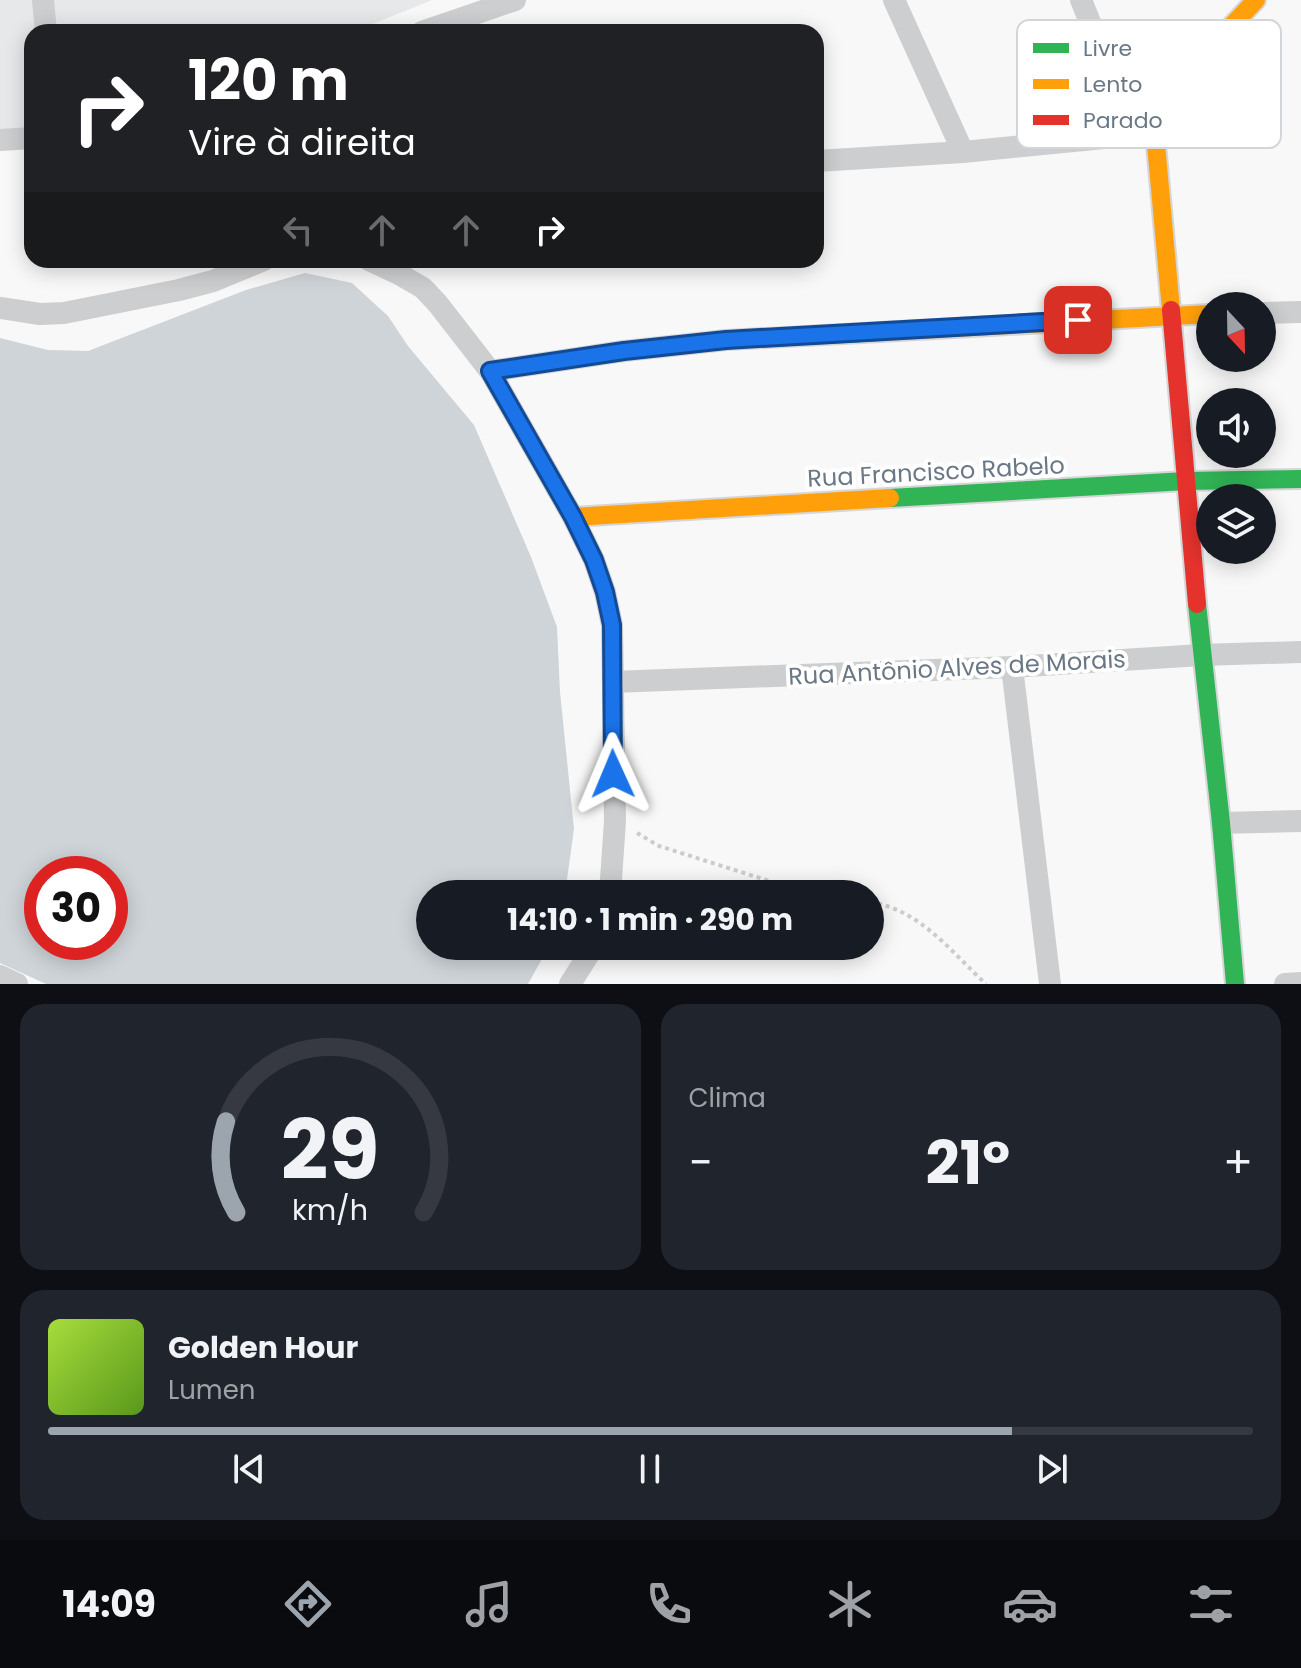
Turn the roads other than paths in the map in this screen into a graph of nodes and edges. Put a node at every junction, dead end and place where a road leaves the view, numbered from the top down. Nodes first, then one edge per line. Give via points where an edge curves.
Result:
1 (43, 0) edge
2 (515, 0) edge
3 (894, 0) edge
4 (1081, 0) edge
5 (1256, 0) edge
6 (1091, 20) edge
7 (1237, 20) edge
8 (45, 24) edge
9 (445, 24) edge
10 (24, 138) edge
11 (0, 140) edge
12 (1017, 146) edge
13 (1147, 148) edge
14 (963, 152) junction
15 (824, 161) edge
16 (245, 268) edge
17 (386, 268) edge
18 (0, 308) edge
19 (1301, 312) edge
20 (1276, 313) edge
21 (1196, 314) edge
22 (1171, 315) junction
23 (490, 371) junction
24 (1301, 479) edge
25 (1186, 481) junction
26 (573, 517) junction
27 (1301, 652) edge
28 (1201, 655) junction
29 (1012, 667) junction
30 (613, 682) junction
31 (1301, 821) edge
32 (1221, 823) junction
33 (611, 880) edge
34 (585, 960) edge
35 (0, 976) edge
36 (1301, 983) edge
37 (17, 984) edge
38 (570, 984) edge
39 (1050, 984) edge
40 (1235, 984) edge
41 (1285, 984) edge

1 - 8 street
2 - 9 street
3 - 14 street
4 - 6 street
5 - 7 street
10 - 11 street
12 - 14 street
13 - 22 street
14 - 15 street
16 - 18 street via 179,290 64,313
17 - 23 street via 423,288
19 - 20 street
21 - 22 street
22 - 23 street via 726,340
22 - 25 street
23 - 26 street
24 - 25 street, Rua Francisco Rabelo
25 - 26 street, Rua Francisco Rabelo
25 - 28 street
26 - 30 street via 605,592 612,625
27 - 28 street, Rua Antônio Alves de Morais
28 - 29 street, Rua Antônio Alves de Morais
28 - 32 street
29 - 30 street, Rua Antônio Alves de Morais
29 - 39 street
30 - 33 street
31 - 32 street
32 - 40 street
34 - 38 street
35 - 37 street
36 - 41 street

